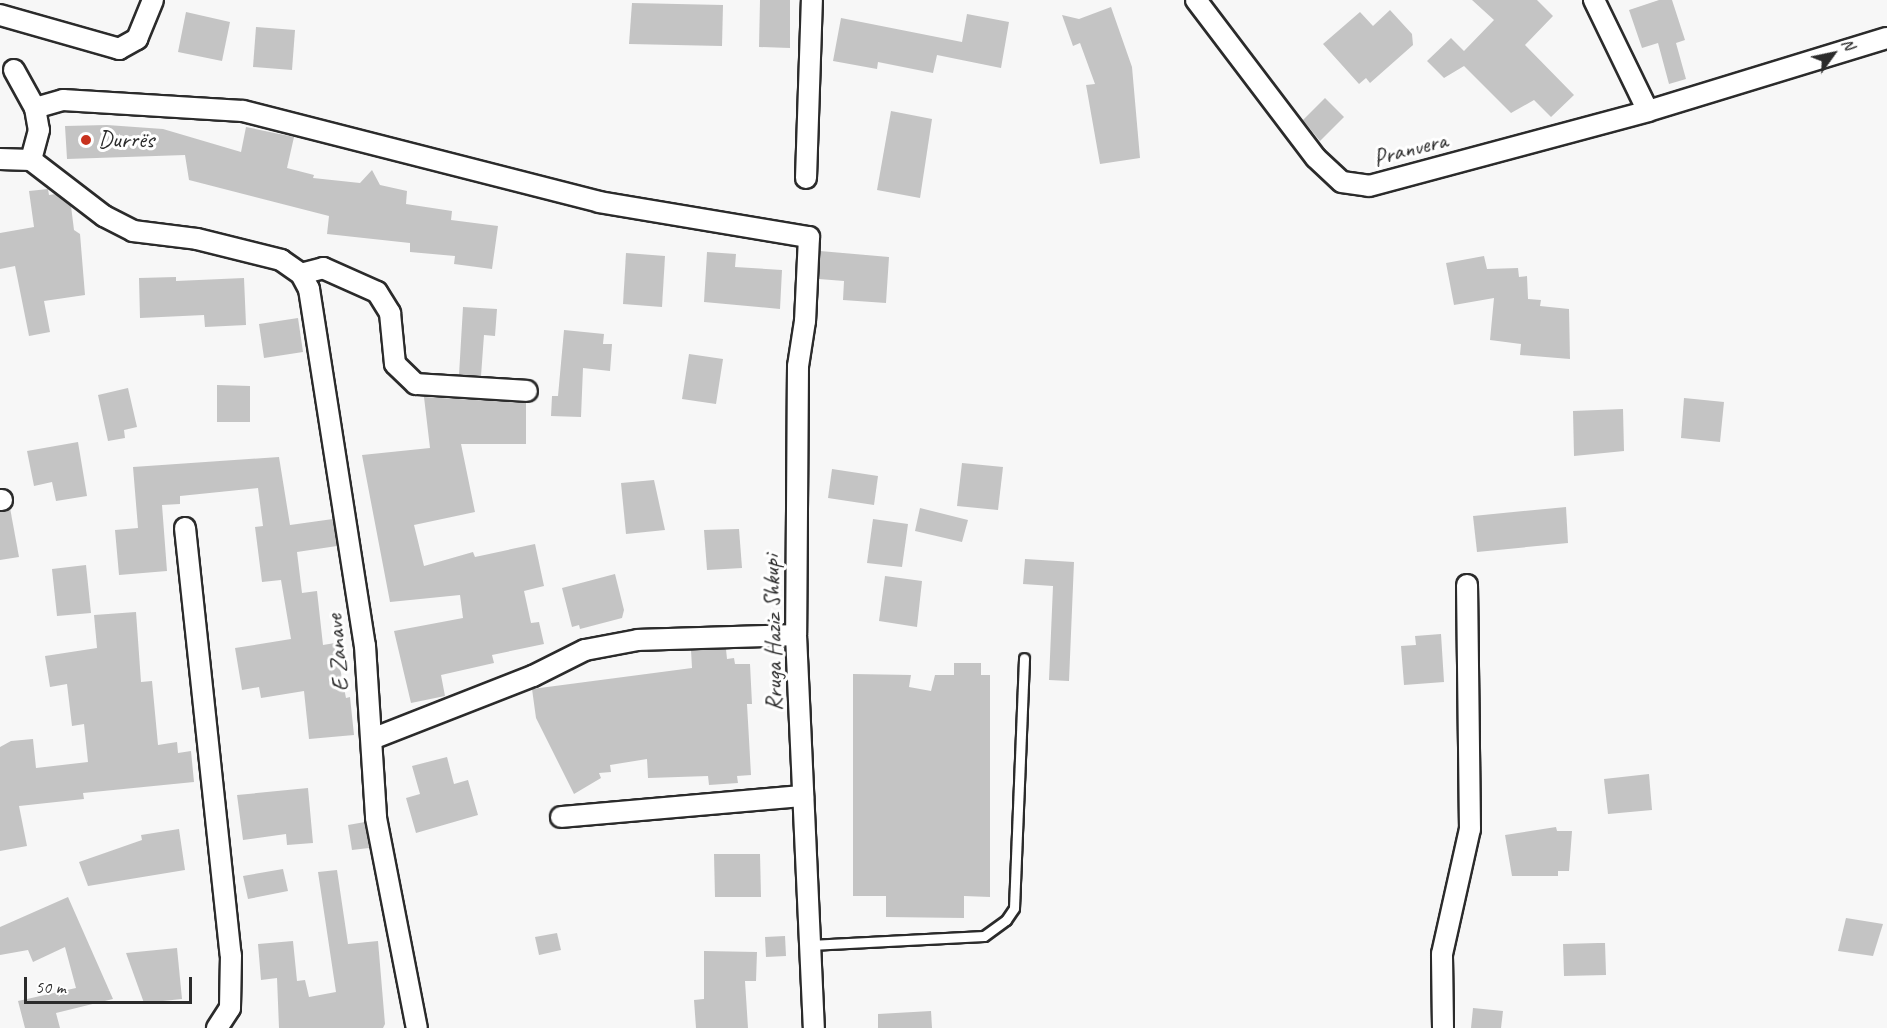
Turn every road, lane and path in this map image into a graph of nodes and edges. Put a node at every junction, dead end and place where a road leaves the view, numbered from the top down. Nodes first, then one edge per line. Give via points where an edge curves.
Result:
1 (153, 0) edge
2 (812, 0) edge
3 (1196, 0) edge
4 (1594, 0) edge
5 (0, 15) edge
6 (1887, 38) edge
7 (14, 70) dead end
8 (35, 108) junction
9 (1648, 111) junction
10 (0, 159) edge
11 (31, 160) junction
12 (806, 178) dead end
13 (301, 274) junction
14 (527, 392) dead end
15 (184, 528) dead end
16 (1467, 585) dead end
17 (796, 636) junction
18 (1024, 658) dead end
19 (372, 739) junction
20 (803, 796) junction
21 (561, 817) dead end
22 (810, 945) junction
23 (216, 1028) edge
24 (417, 1028) edge
25 (814, 1028) edge
26 (1443, 1028) edge

1 - 5 street via 137,39 119,49
2 - 12 street
3 - 9 street, Pranvera via 1316,158 1342,182 1369,186
4 - 9 street
6 - 9 street, Pranvera
7 - 8 street
8 - 11 street via 39,130
8 - 17 street, Rruga Haziz Shkupi via 63,100 243,111 599,202 809,237 805,321 798,366
10 - 11 street
11 - 13 street via 104,216 133,231 197,238 281,260
13 - 14 street via 323,268 377,292 390,313 394,364 416,384
13 - 19 street, E Zanave via 309,289 345,509 365,646
15 - 23 street via 231,955 230,1008
16 - 26 street via 1470,829 1442,954
17 - 19 street via 638,640 585,650 533,676
17 - 20 street, Rruga Haziz Shkupi
18 - 22 lane via 1014,908 1006,920 984,936
19 - 24 street, E Zanave via 376,818
20 - 21 street
20 - 22 street, Rruga Haziz Shkupi
22 - 25 street, Rruga Haziz Shkupi

